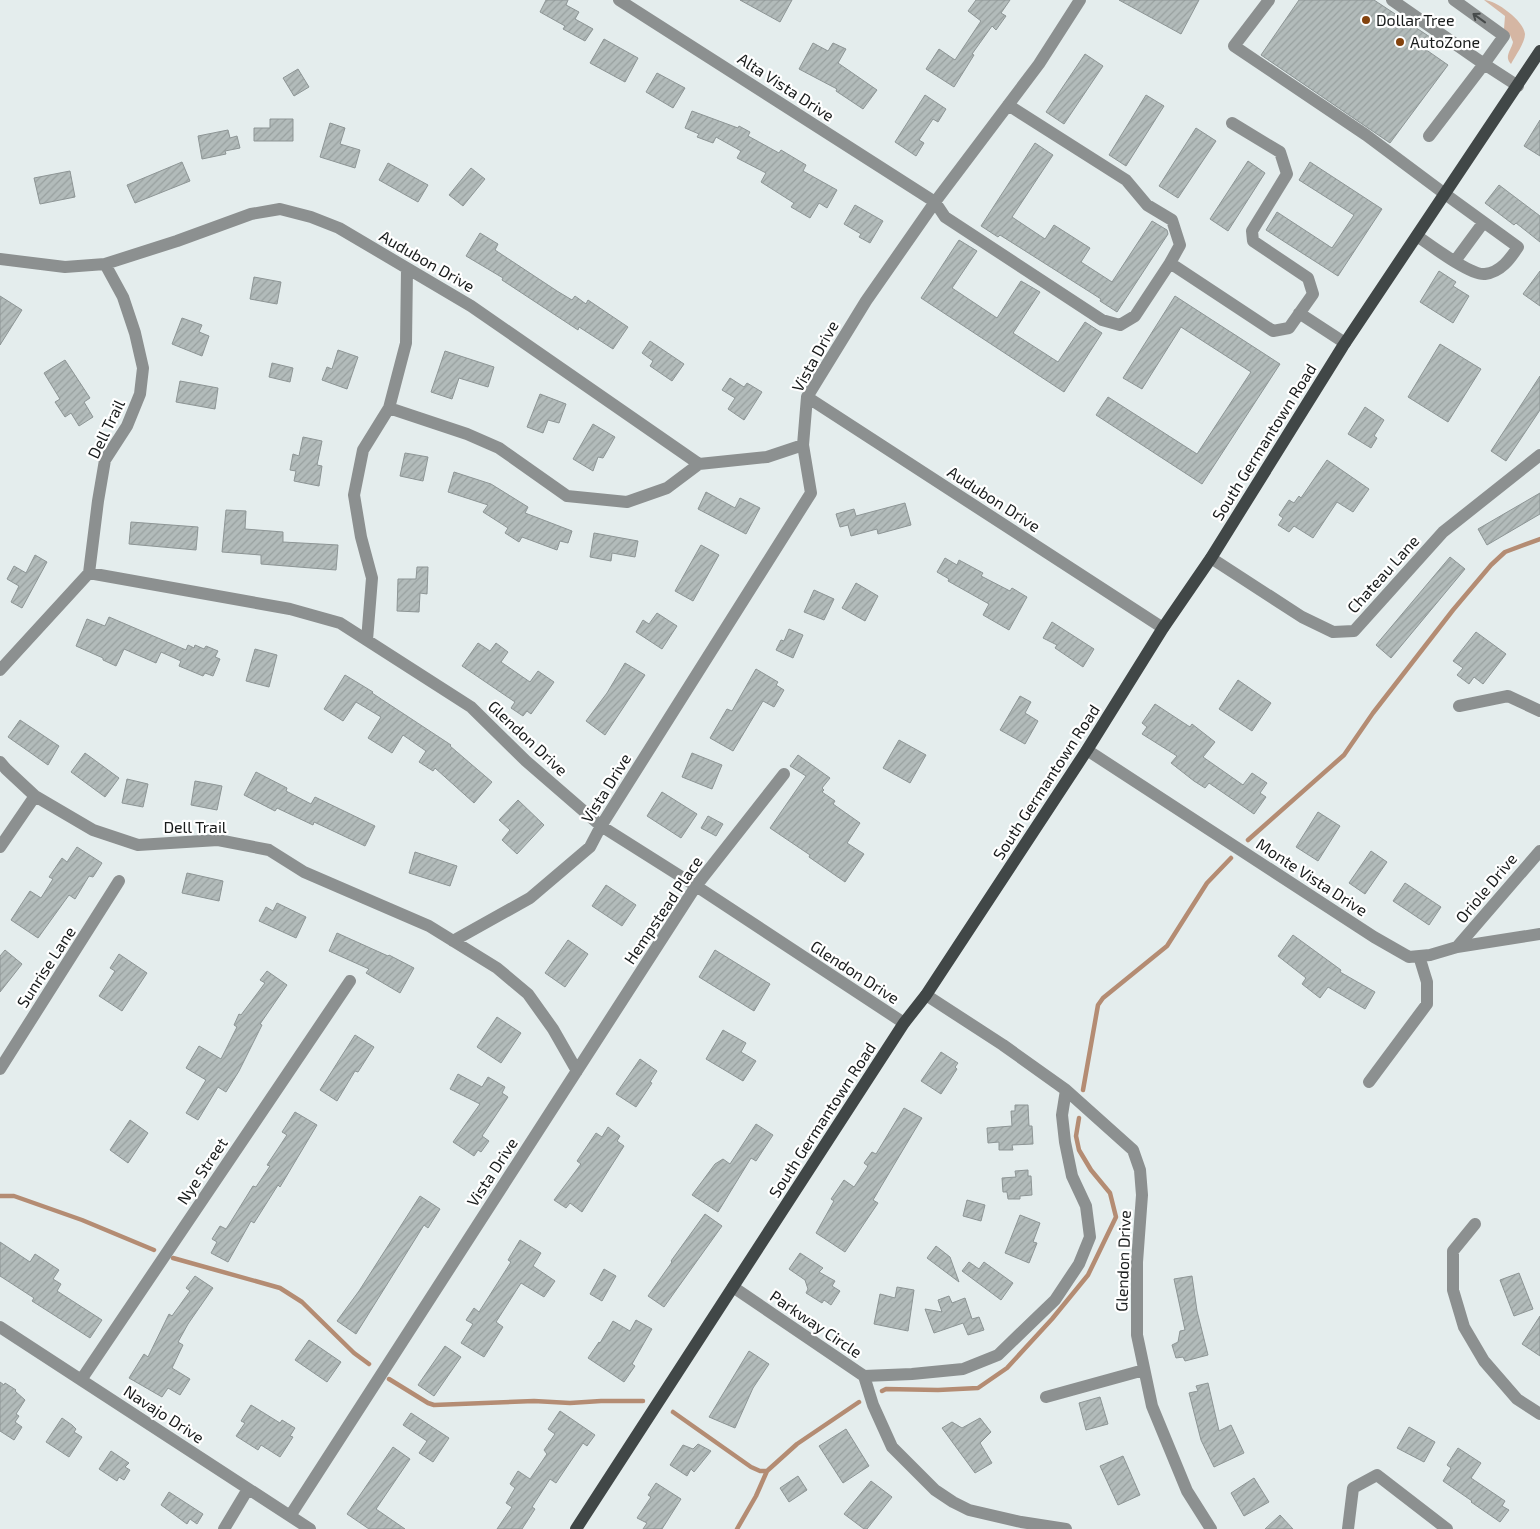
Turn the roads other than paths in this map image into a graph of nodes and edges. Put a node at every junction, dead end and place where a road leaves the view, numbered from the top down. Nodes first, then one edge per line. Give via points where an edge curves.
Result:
1 (619, 0) edge
2 (1080, 0) edge
3 (1268, 0) edge
4 (1392, 0) edge
5 (1454, 0) edge
6 (1540, 51) edge
7 (1484, 64) junction
8 (1518, 86) junction
9 (1008, 105) junction
10 (1232, 123) dead end
11 (1429, 136) dead end
12 (1444, 194) junction
13 (935, 202) junction
14 (1483, 223) junction
15 (1417, 236) junction
16 (0, 259) edge
17 (1455, 261) junction
18 (1170, 262) junction
19 (105, 264) junction
20 (407, 269) junction
21 (1299, 313) junction
22 (1345, 343) junction
23 (807, 397) junction
24 (389, 408) junction
25 (803, 445) junction
26 (1540, 454) edge
27 (699, 464) junction
28 (1211, 558) junction
29 (90, 573) junction
30 (1163, 628) junction
31 (367, 640) junction
32 (0, 670) edge
33 (1459, 706) dead end
34 (1540, 711) edge
35 (1087, 750) junction
36 (0, 762) edge
37 (784, 774) dead end
38 (34, 796) junction
39 (601, 826) junction
40 (0, 847) edge
41 (1540, 851) edge
42 (119, 882) dead end
43 (696, 886) junction
44 (1540, 934) edge
45 (453, 941) junction
46 (1457, 947) junction
47 (1419, 956) junction
48 (350, 981) dead end
49 (926, 994) junction
50 (904, 1024) junction
51 (0, 1069) edge
52 (577, 1071) junction
53 (1369, 1082) dead end
54 (1066, 1090) junction
55 (1475, 1224) dead end
56 (733, 1287) junction
57 (0, 1327) edge
58 (1144, 1370) junction
59 (864, 1376) junction
60 (81, 1380) junction
61 (1046, 1397) dead end
62 (1540, 1414) edge
63 (248, 1489) junction
64 (290, 1516) junction
65 (578, 1528) edge
66 (224, 1529) edge
67 (310, 1529) edge
68 (1066, 1529) edge
69 (1211, 1529) edge
70 (1348, 1529) edge
71 (1447, 1529) edge

1 - 13 street, Alta Vista Drive
2 - 9 street, Vista Drive
3 - 12 street via 1234,46 1366,135
4 - 7 street
7 -> 5 street via 1504,36
6 - 8 main road, South Germantown Road
7 - 8 street
7 - 11 street
8 - 12 main road, South Germantown Road
9 - 13 street, Vista Drive
9 - 18 street, Alta Vista Drive via 1126,180 1147,205 1172,220 1180,245
10 - 21 street via 1280,152 1287,174 1252,230 1253,241 1308,278 1313,294
12 - 14 street
12 - 15 main road, South Germantown Road
13 - 18 street, Alta Vista Drive via 945,217 974,237 1102,320 1120,325 1135,316
13 - 23 street, Vista Drive via 866,302
14 - 17 street
14 - 17 street via 1518,247 1500,268 1485,274 1470,271
15 - 17 street
15 - 22 main road, South Germantown Road
16 - 19 street, Audubon Drive via 65,266
18 - 21 street via 1273,331 1288,328
19 - 20 street, Audubon Drive via 251,214 280,209 339,228
19 - 29 street, Dell Trail via 123,297 143,368 140,394 126,426 105,460
20 - 24 street via 406,343
20 - 27 street, Audubon Drive via 472,306
21 - 22 street
22 - 28 main road, South Germantown Road
23 - 25 street, Vista Drive
23 - 30 street, Audubon Drive
24 - 27 street via 499,448 567,496 626,502 666,488
24 - 31 street via 364,450 354,495 372,578
25 - 27 street via 767,457
25 - 39 street, Vista Drive via 811,493
26 - 28 street, Chateau Lane via 1443,532 1354,631 1333,632 1302,617
28 - 30 main road, South Germantown Road
29 - 31 street, Glendon Drive via 290,609 340,623
29 - 32 street
30 - 35 main road, South Germantown Road
31 - 39 street, Glendon Drive via 471,707 526,761
33 - 34 street via 1508,696
35 - 47 street, Monte Vista Drive via 1374,937 1408,957
35 - 49 main road, South Germantown Road
36 - 38 street, Dell Trail
37 - 43 street, Hempstead Place
38 - 40 street
38 - 45 street, Dell Trail via 93,830 138,845 218,840 269,850 304,872 429,926
39 - 43 street, Glendon Drive
39 - 45 street, Vista Drive via 590,847 530,898
41 - 46 street, Oriole Drive
42 - 51 street, Sunrise Lane
43 - 50 street, Glendon Drive
43 - 52 street, Hempstead Place
44 - 46 street, Monte Vista Drive
45 - 52 street via 497,968 528,994
46 - 47 street, Monte Vista Drive
47 - 53 street via 1427,982 1427,1004
48 - 60 street, Nye Street
49 - 50 main road, South Germantown Road
49 - 54 street, Glendon Drive
50 - 56 main road, South Germantown Road
52 - 64 street, Vista Drive
54 - 58 street, Glendon Drive via 1133,1150 1140,1170 1137,1335
54 - 59 street, Parkway Circle via 1062,1115 1065,1142 1072,1176 1086,1206 1090,1237 1079,1264 1055,1300 998,1355 963,1368
55 - 62 street via 1453,1251 1453,1290 1464,1327 1484,1361 1517,1399
56 - 59 street, Parkway Circle
56 - 65 main road, South Germantown Road
57 - 60 street, Navajo Drive
58 - 61 street
58 - 69 street, Glendon Drive via 1152,1406 1187,1491
59 - 68 street via 892,1447 936,1490 969,1510
60 - 63 street, Navajo Drive
63 - 64 street, Navajo Drive
63 - 66 street
64 - 67 street, Navajo Drive
70 - 71 street via 1352,1488 1377,1476

